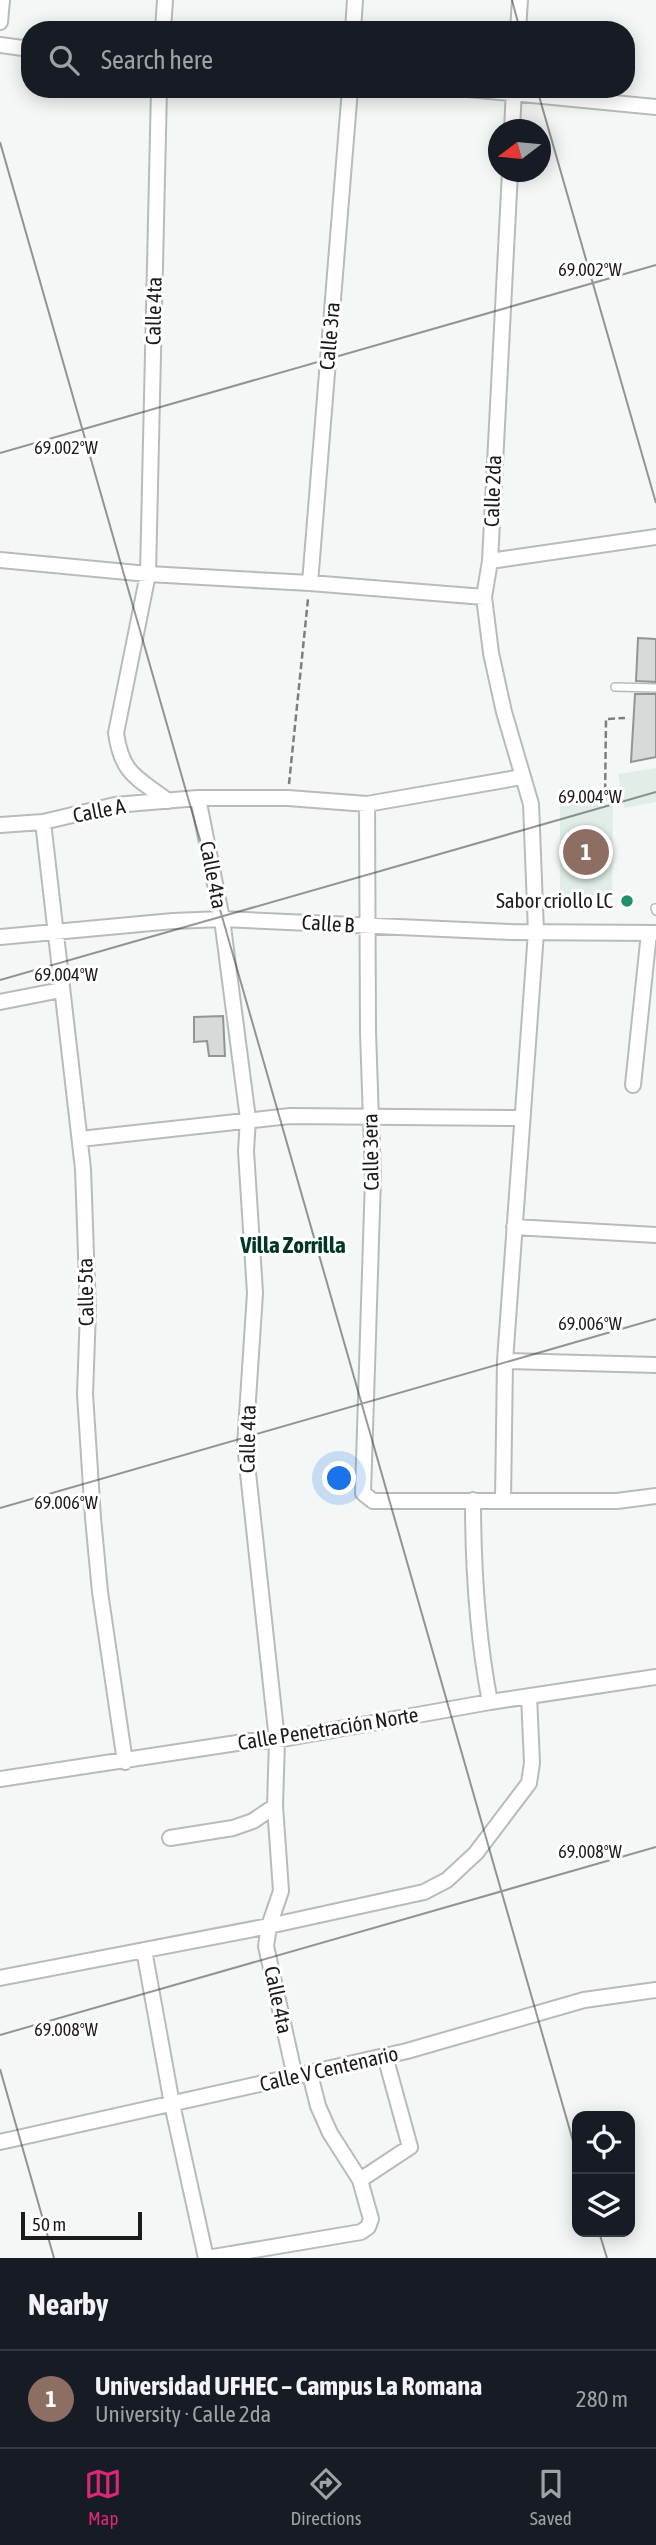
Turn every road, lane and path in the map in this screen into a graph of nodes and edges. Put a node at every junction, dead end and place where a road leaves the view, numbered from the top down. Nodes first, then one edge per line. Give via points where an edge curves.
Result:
1 (2, 0) edge
2 (165, 0) edge
3 (355, 0) edge
4 (520, 0) edge
5 (164, 21) edge
6 (354, 21) edge
7 (519, 21) edge
8 (0, 22) edge
9 (0, 45) edge
10 (21, 48) edge
11 (159, 98) edge
12 (349, 98) edge
13 (514, 98) edge
14 (576, 98) edge
15 (656, 107) edge
16 (513, 119) edge
17 (509, 182) edge
18 (656, 537) edge
19 (0, 560) edge
20 (490, 561) junction
21 (148, 574) junction
22 (310, 583) junction
23 (484, 597) junction
24 (615, 687) dead end
25 (656, 688) edge
26 (625, 718) dead end
27 (522, 777) junction
28 (198, 798) junction
29 (288, 798) junction
30 (168, 801) junction
31 (605, 801) dead end
32 (367, 804) junction
33 (43, 822) junction
34 (0, 825) edge
35 (222, 919) junction
36 (368, 927) junction
37 (54, 932) junction
38 (536, 932) junction
39 (652, 933) edge
40 (0, 937) edge
41 (61, 990) junction
42 (0, 1002) edge
43 (633, 1085) dead end
44 (371, 1116) junction
45 (521, 1118) junction
46 (248, 1119) junction
47 (80, 1139) junction
48 (514, 1227) junction
49 (656, 1235) edge
50 (505, 1361) junction
51 (656, 1365) edge
52 (656, 1496) edge
53 (473, 1500) junction
54 (503, 1500) junction
55 (656, 1677) edge
56 (529, 1696) junction
57 (489, 1702) junction
58 (276, 1740) junction
59 (125, 1762) junction
60 (0, 1779) edge
61 (275, 1806) junction
62 (170, 1838) dead end
63 (269, 1926) junction
64 (144, 1950) junction
65 (0, 1978) edge
66 (656, 1990) edge
67 (385, 2056) junction
68 (310, 2074) junction
69 (295, 2077) junction
70 (172, 2104) junction
71 (0, 2142) edge
72 (360, 2180) junction
73 (207, 2258) edge

1 - 8 street
2 - 5 street
3 - 6 street
4 - 7 street
9 - 10 street
11 - 21 street, Calle 4ta
12 - 22 street, Calle 3ra
13 - 16 street
14 - 15 street
17 - 20 street, Calle 2da
18 - 20 street
19 - 21 street
20 - 23 street, Calle 2da
21 - 22 street
21 - 30 street, Calle 4ta via 116,733 127,770
22 - 23 street
22 - 29 path
23 - 27 street, Calle 2da via 494,665
24 - 25 lane
26 - 31 path via 606,719
27 - 32 street, Calle A
27 - 38 street, Calle 2da via 531,804
28 - 29 street, Calle A
28 - 30 street, Calle A
28 - 35 street, Calle 4ta
29 - 32 street, Calle A
30 - 33 street, Calle A via 115,805
32 - 36 street, Calle 3era
33 - 34 street, Calle A
33 - 37 street, Calle 5ta
35 - 36 street, Calle B
35 - 37 street, Calle B
35 - 46 street, Calle 4ta
36 - 38 street, Calle B
36 - 44 street, Calle 3era
37 - 40 street, Calle B
37 - 41 street, Calle 5ta
38 - 39 street, Calle B
38 - 45 street, Calle 2da
39 - 43 street
41 - 42 street
41 - 47 street, Calle 5ta
44 - 45 street
44 - 46 street
44 - 53 street, Calle 3era via 373,1178 362,1487 373,1501
45 - 48 street, Calle 2da
46 - 47 street
46 - 58 street, Calle 4ta via 256,1293 245,1445
47 - 59 street, Calle 5ta via 88,1311 88,1454 100,1592
48 - 49 street
48 - 50 street, Calle 2da
50 - 51 street
50 - 54 street, Calle 2da
52 - 54 street
53 - 54 street
53 - 57 street via 475,1592
55 - 56 street, Calle Penetración Norte
56 - 57 street, Calle Penetración Norte
56 - 63 street via 532,1763 528,1783 475,1853 447,1880 424,1892
57 - 58 street, Calle Penetración Norte
58 - 59 street, Calle Penetración Norte
58 - 61 street, Calle 4ta
59 - 60 street, Calle Penetración Norte
61 - 62 street via 233,1828
61 - 63 street, Calle 4ta via 281,1891
63 - 64 street
63 - 69 street, Calle 4ta via 266,1946
64 - 65 street
64 - 70 street
66 - 67 street, Calle V Centenario via 584,2000
67 - 68 street, Calle V Centenario
67 - 72 street via 410,2147
68 - 69 street, Calle V Centenario
68 - 72 street via 330,2133
69 - 70 street, Calle V Centenario
70 - 71 street, Calle V Centenario
70 - 73 street
72 - 73 street via 371,2219 361,2232

